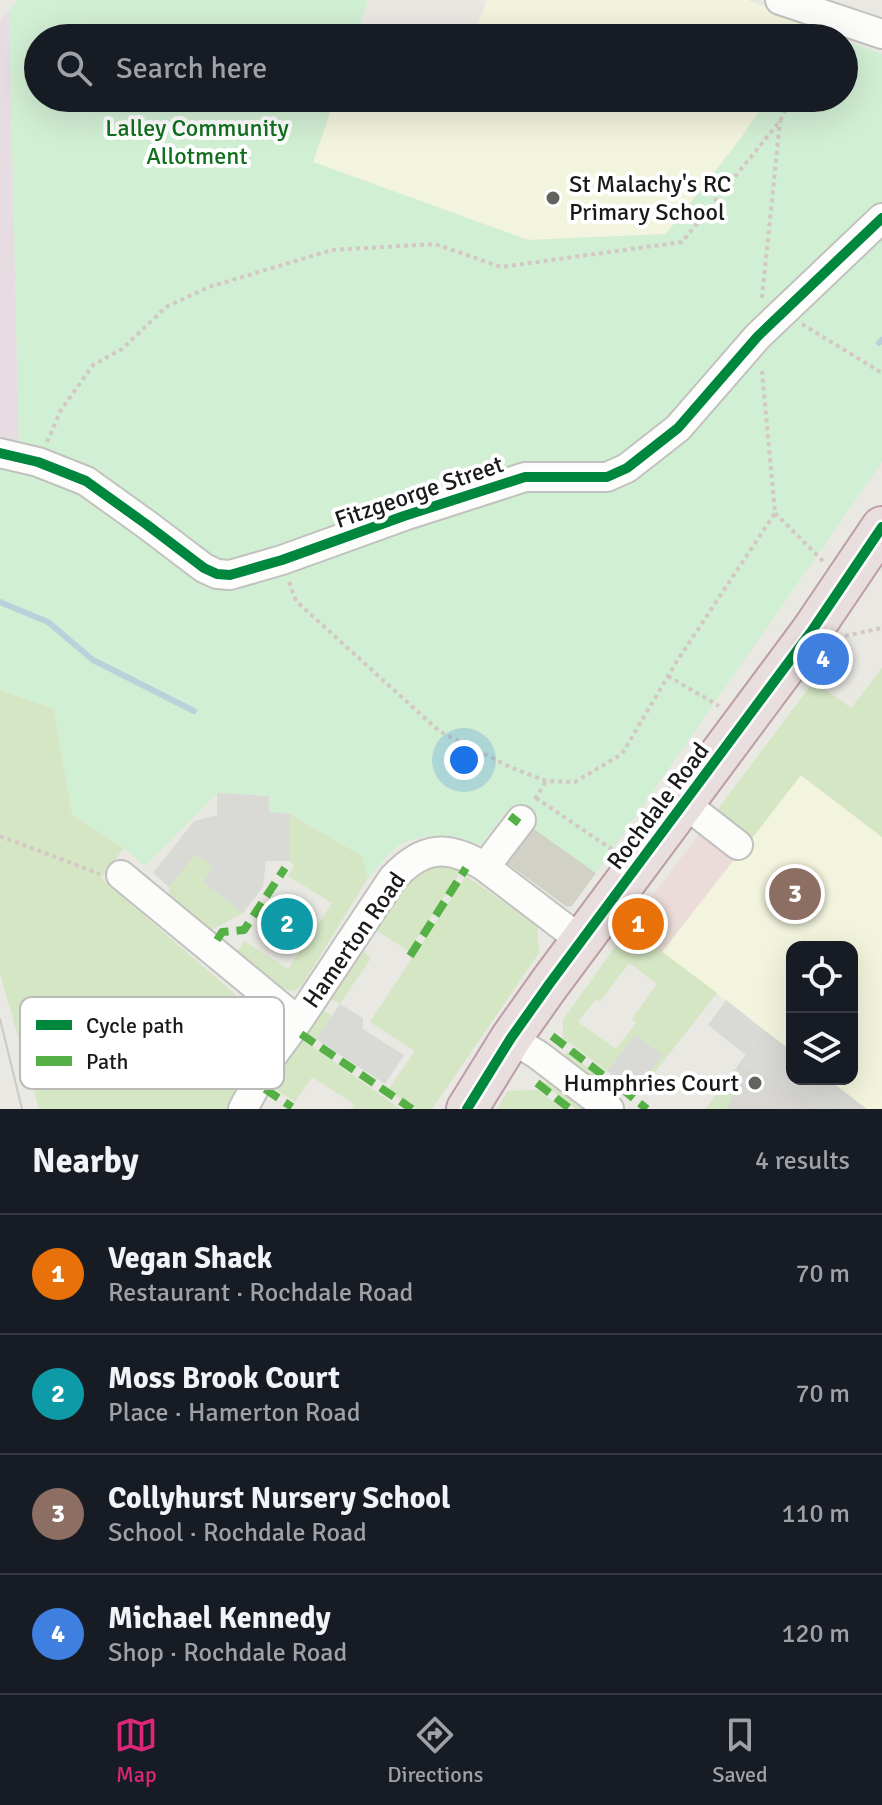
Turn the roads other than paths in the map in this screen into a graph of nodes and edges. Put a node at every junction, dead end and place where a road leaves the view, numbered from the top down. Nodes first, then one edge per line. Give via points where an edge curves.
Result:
1 (780, 0) edge
2 (826, 7) edge
3 (882, 34) edge
4 (882, 218) edge
5 (0, 453) edge
6 (876, 549) edge
7 (684, 803) junction
8 (528, 809) road end
9 (738, 845) dead end
10 (485, 867) junction
11 (115, 877) road end
12 (582, 941) junction
13 (272, 997) edge
14 (284, 1008) edge
15 (298, 1021) junction
16 (511, 1038) junction
17 (284, 1040) edge
18 (254, 1089) edge
19 (243, 1109) edge
20 (467, 1109) edge
21 (609, 1109) edge

1 - 2 street
2 - 3 street
4 - 5 street, Fitzgeorge Street via 758,336 678,428 607,477 525,477 230,575 204,568 86,481
6 - 7 highway, Rochdale Road
7 - 9 street
7 - 12 highway, Rochdale Road
8 - 10 street
10 - 12 street, Hamerton Road
10 - 15 street, Hamerton Road via 450,852 408,862
11 - 13 street via 154,889
12 - 16 highway, Rochdale Road
14 - 15 street
15 - 17 street, Hamerton Road
16 - 20 highway, Rochdale Road
16 - 21 street
18 - 19 street, Hamerton Road

